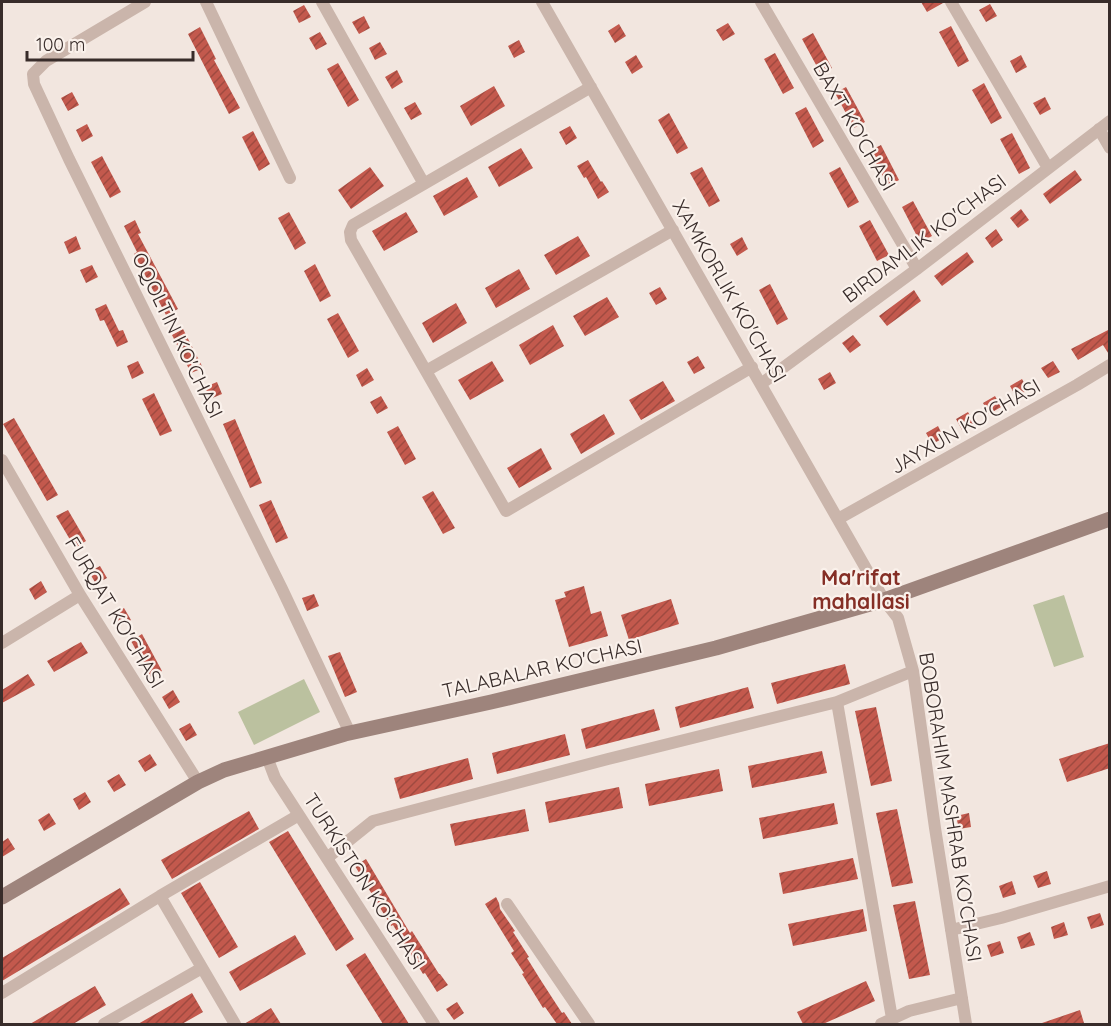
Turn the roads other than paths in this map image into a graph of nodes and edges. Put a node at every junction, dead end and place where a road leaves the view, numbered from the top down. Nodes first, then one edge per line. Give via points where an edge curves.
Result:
1 (206, 2) edge
2 (322, 2) edge
3 (542, 2) edge
4 (761, 2) edge
5 (951, 2) edge
6 (139, 3) edge
7 (591, 87) junction
8 (1110, 121) edge
9 (1099, 129) junction
10 (1110, 148) edge
11 (1047, 168) junction
12 (290, 178) dead end
13 (424, 184) junction
14 (673, 230) junction
15 (917, 269) junction
16 (1110, 365) edge
17 (752, 367) junction
18 (426, 371) junction
19 (761, 384) junction
20 (2, 460) edge
21 (838, 519) junction
22 (1110, 519) edge
23 (80, 595) junction
24 (884, 600) junction
25 (2, 643) edge
26 (913, 671) junction
27 (837, 702) junction
28 (350, 733) junction
29 (267, 757) junction
30 (198, 782) junction
31 (299, 814) junction
32 (327, 858) junction
33 (1110, 886) edge
34 (160, 896) junction
35 (2, 897) edge
36 (507, 904) dead end
37 (951, 930) junction
38 (202, 968) junction
39 (2, 993) edge
40 (962, 998) junction
41 (889, 1023) edge
42 (104, 1024) edge
43 (235, 1024) edge
44 (434, 1024) edge
45 (589, 1024) edge
46 (966, 1024) edge

1 - 12 street
2 - 13 street
3 - 7 street, XAMKORLIK KO'CHASI
4 - 15 street, BAXT KO'CHASI
5 - 11 street
6 - 28 street, OQOLTIN KO'CHASI via 46,61 33,74 34,84
7 - 13 street
7 - 14 street, XAMKORLIK KO'CHASI
8 - 9 street, BIRDAMLIK KO'CHASI
9 - 10 street
9 - 11 street, BIRDAMLIK KO'CHASI
11 - 15 street, BIRDAMLIK KO'CHASI
13 - 18 street via 353,225 350,232
14 - 17 street, XAMKORLIK KO'CHASI
14 - 18 street
15 - 19 street, BIRDAMLIK KO'CHASI
16 - 21 street, JAYXUN KO'CHASI
17 - 18 street via 506,511
17 - 19 street, XAMKORLIK KO'CHASI
19 - 21 street, XAMKORLIK KO'CHASI
20 - 23 street, FURQAT KO'CHASI
21 - 24 street, XAMKORLIK KO'CHASI
22 - 24 street, TALABALAR KO'CHASI
23 - 25 street
23 - 30 street, FURQAT KO'CHASI
24 - 26 street, BOBORAHIM MASHRAB KO'CHASI via 898,618
24 - 28 street, TALABALAR KO'CHASI via 716,648
26 - 27 street
26 - 37 street, BOBORAHIM MASHRAB KO'CHASI
27 - 32 street via 373,820
27 - 41 street
28 - 29 street, TALABALAR KO'CHASI
29 - 30 street, TALABALAR KO'CHASI
29 - 31 street, TURKISTON KO'CHASI via 275,778
30 - 35 street, TALABALAR KO'CHASI
31 - 32 street, TURKISTON KO'CHASI
31 - 34 street
32 - 44 street, TURKISTON KO'CHASI
33 - 37 street
34 - 38 street
34 - 39 street
36 - 45 street
37 - 40 street, BOBORAHIM MASHRAB KO'CHASI
38 - 42 street
38 - 43 street
40 - 41 street via 909,1011
40 - 46 street, BOBORAHIM MASHRAB KO'CHASI

